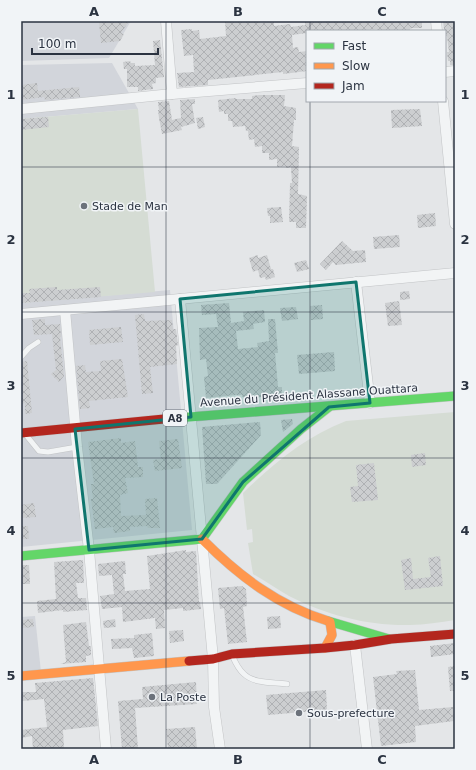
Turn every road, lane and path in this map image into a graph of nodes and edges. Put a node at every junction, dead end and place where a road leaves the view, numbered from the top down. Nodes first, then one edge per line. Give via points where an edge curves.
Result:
1 (166, 21) edge
2 (306, 83) edge
3 (172, 94) junction
4 (443, 102) edge
5 (21, 109) edge
6 (455, 224) edge
7 (455, 273) edge
8 (356, 282) junction
9 (180, 299) junction
10 (65, 310) junction
11 (21, 314) edge
12 (38, 342) dead end
13 (21, 357) edge
14 (455, 396) edge
15 (370, 403) junction
16 (330, 407) junction
17 (191, 416) junction
18 (75, 429) junction
19 (23, 433) edge
20 (77, 447) junction
21 (202, 539) junction
22 (89, 550) junction
23 (21, 556) edge
24 (330, 622) junction
25 (455, 634) edge
26 (391, 639) junction
27 (355, 645) junction
28 (325, 648) junction
29 (232, 654) junction
30 (213, 659) junction
31 (99, 669) junction
32 (21, 676) edge
33 (287, 684) dead end
34 (106, 749) edge
35 (220, 749) edge
36 (367, 749) edge

1 - 3 street
2 - 3 street
3 - 5 street
4 - 6 street
7 - 8 street
8 - 9 street
8 - 15 street
9 - 10 street
9 - 17 street
10 - 11 street
10 - 18 street
12 - 13 lane
14 - 15 main road, Avenue du Président Alassane Ouattara / A8
15 - 16 main road, Avenue du Président Alassane Ouattara / A8
16 - 17 main road, Avenue du Président Alassane Ouattara / A8
16 - 21 main road via 301,429 243,482
17 - 18 main road, Avenue du Président Alassane Ouattara / A8
17 - 21 street
18 - 19 main road, Avenue du Président Alassane Ouattara / A8
18 - 20 street
19 - 20 lane via 39,451
20 - 22 street
21 - 22 main road
21 - 24 main road via 223,560 262,590 289,606
21 - 30 street
22 - 23 main road
22 - 31 street
24 - 26 main road
24 - 28 main road via 332,635
25 - 26 main road
26 - 27 main road
27 - 28 main road
27 - 36 street
28 - 29 main road
29 - 30 main road
29 - 33 lane via 244,675 253,680
30 - 31 main road
30 - 35 street via 214,707
31 - 32 main road
31 - 34 street

